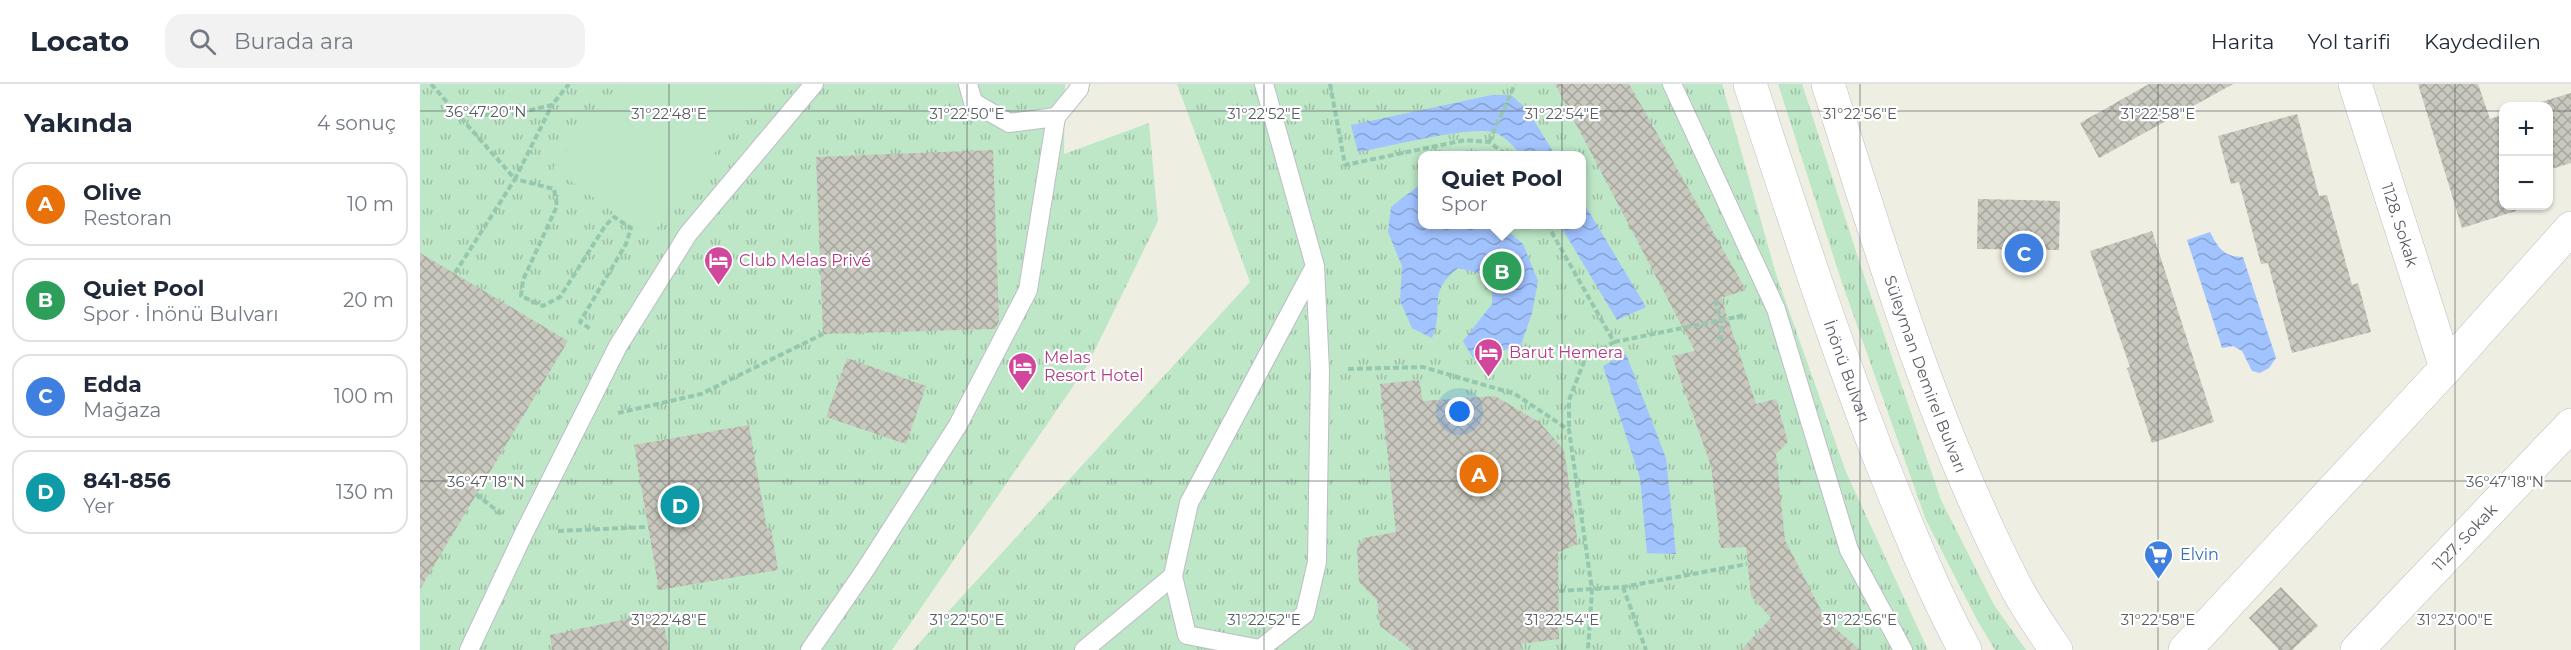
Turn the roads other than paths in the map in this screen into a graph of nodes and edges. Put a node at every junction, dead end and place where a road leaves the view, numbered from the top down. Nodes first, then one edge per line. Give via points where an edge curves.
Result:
1 (814, 84) edge
2 (968, 84) edge
3 (1080, 84) edge
4 (1264, 84) edge
5 (1672, 84) edge
6 (1750, 84) edge
7 (1828, 84) edge
8 (2355, 84) edge
9 (1056, 117) junction
10 (2571, 228) edge
11 (1315, 266) junction
12 (2446, 368) junction
13 (2571, 425) edge
14 (1173, 576) junction
15 (469, 650) edge
16 (810, 650) edge
17 (1084, 650) edge
18 (1903, 650) edge
19 (1965, 650) edge
20 (2056, 650) edge
21 (2185, 650) edge
22 (2357, 650) edge

1 - 15 lane via 688,234 618,346
2 - 9 lane via 973,102 1009,123
3 - 9 lane
4 - 11 lane
5 - 18 lane via 1776,309 1849,550
6 - 19 main road, İnönü Bulvarı via 1862,412 1911,538
7 - 20 main road, Süleyman Demirel Bulvarı via 1887,268 1950,443 2015,586
8 - 12 main road, 1128. Sokak
9 - 16 lane via 1028,290 958,425
10 - 12 main road
11 - 14 lane via 1189,503
11 - 14 lane via 1320,370 1317,562 1305,614 1260,649 1187,635
12 - 21 main road
13 - 22 main road, 1127. Sokak
14 - 17 lane

